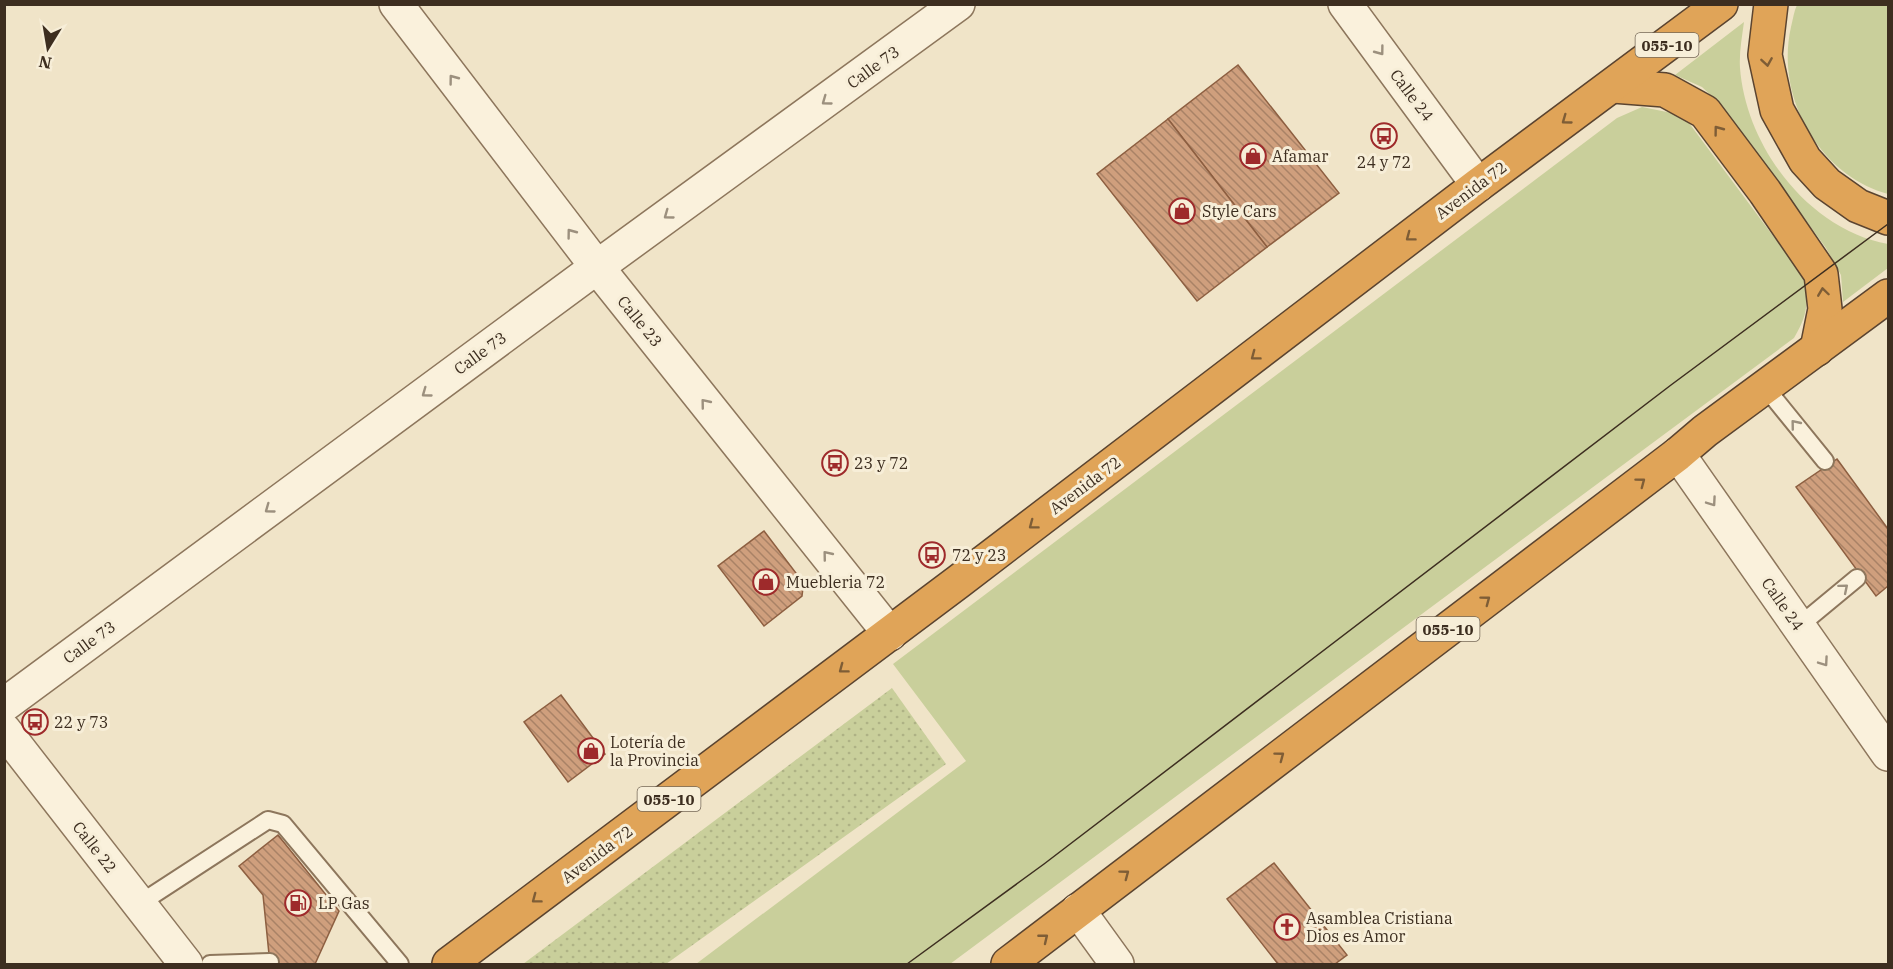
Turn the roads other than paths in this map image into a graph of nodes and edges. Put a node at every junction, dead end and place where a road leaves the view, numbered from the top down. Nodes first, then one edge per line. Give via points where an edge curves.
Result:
1 (396, 4) edge
2 (958, 4) edge
3 (1345, 4) edge
4 (1720, 4) edge
5 (1772, 4) edge
6 (1613, 86) junction
7 (1478, 185) junction
8 (1888, 218) edge
9 (597, 267) junction
10 (1888, 296) edge
11 (1817, 350) junction
12 (1766, 387) junction
13 (1678, 454) junction
14 (1825, 461) dead end
15 (1857, 578) dead end
16 (1798, 626) junction
17 (890, 634) junction
18 (4, 705) edge
19 (4, 730) edge
20 (1888, 754) edge
21 (139, 904) junction
22 (1078, 910) junction
23 (270, 962) dead end
24 (186, 964) edge
25 (210, 964) edge
26 (400, 964) edge
27 (449, 964) edge
28 (1008, 964) edge
29 (1117, 964) edge

9 -> 1 street, Calle 23
2 -> 9 street, Calle 73
3 -> 7 street, Calle 24
4 - 6 highway, Avenida 72 / 055-10
5 -> 8 highway via 1765,55 1777,110 1804,160 1827,184 1858,206
6 -> 7 highway, Avenida 72 / 055-10
11 -> 6 highway via 1825,309 1821,274 1705,112 1665,90
7 -> 17 highway, Avenida 72 / 055-10
17 -> 9 street, Calle 23
9 -> 18 street, Calle 73
10 - 11 highway, 055-10
11 - 12 highway, 055-10
12 - 13 highway, 055-10
14 -> 12 lane
13 -> 16 street, Calle 24
22 -> 13 highway, 055-10
16 -> 15 lane
16 -> 20 street, Calle 24
17 -> 27 highway, Avenida 72 / 055-10
19 - 21 street, Calle 22
21 - 24 street, Calle 22
21 - 26 lane via 268,820 283,824
28 -> 22 highway, 055-10
22 - 29 street
23 - 25 lane

